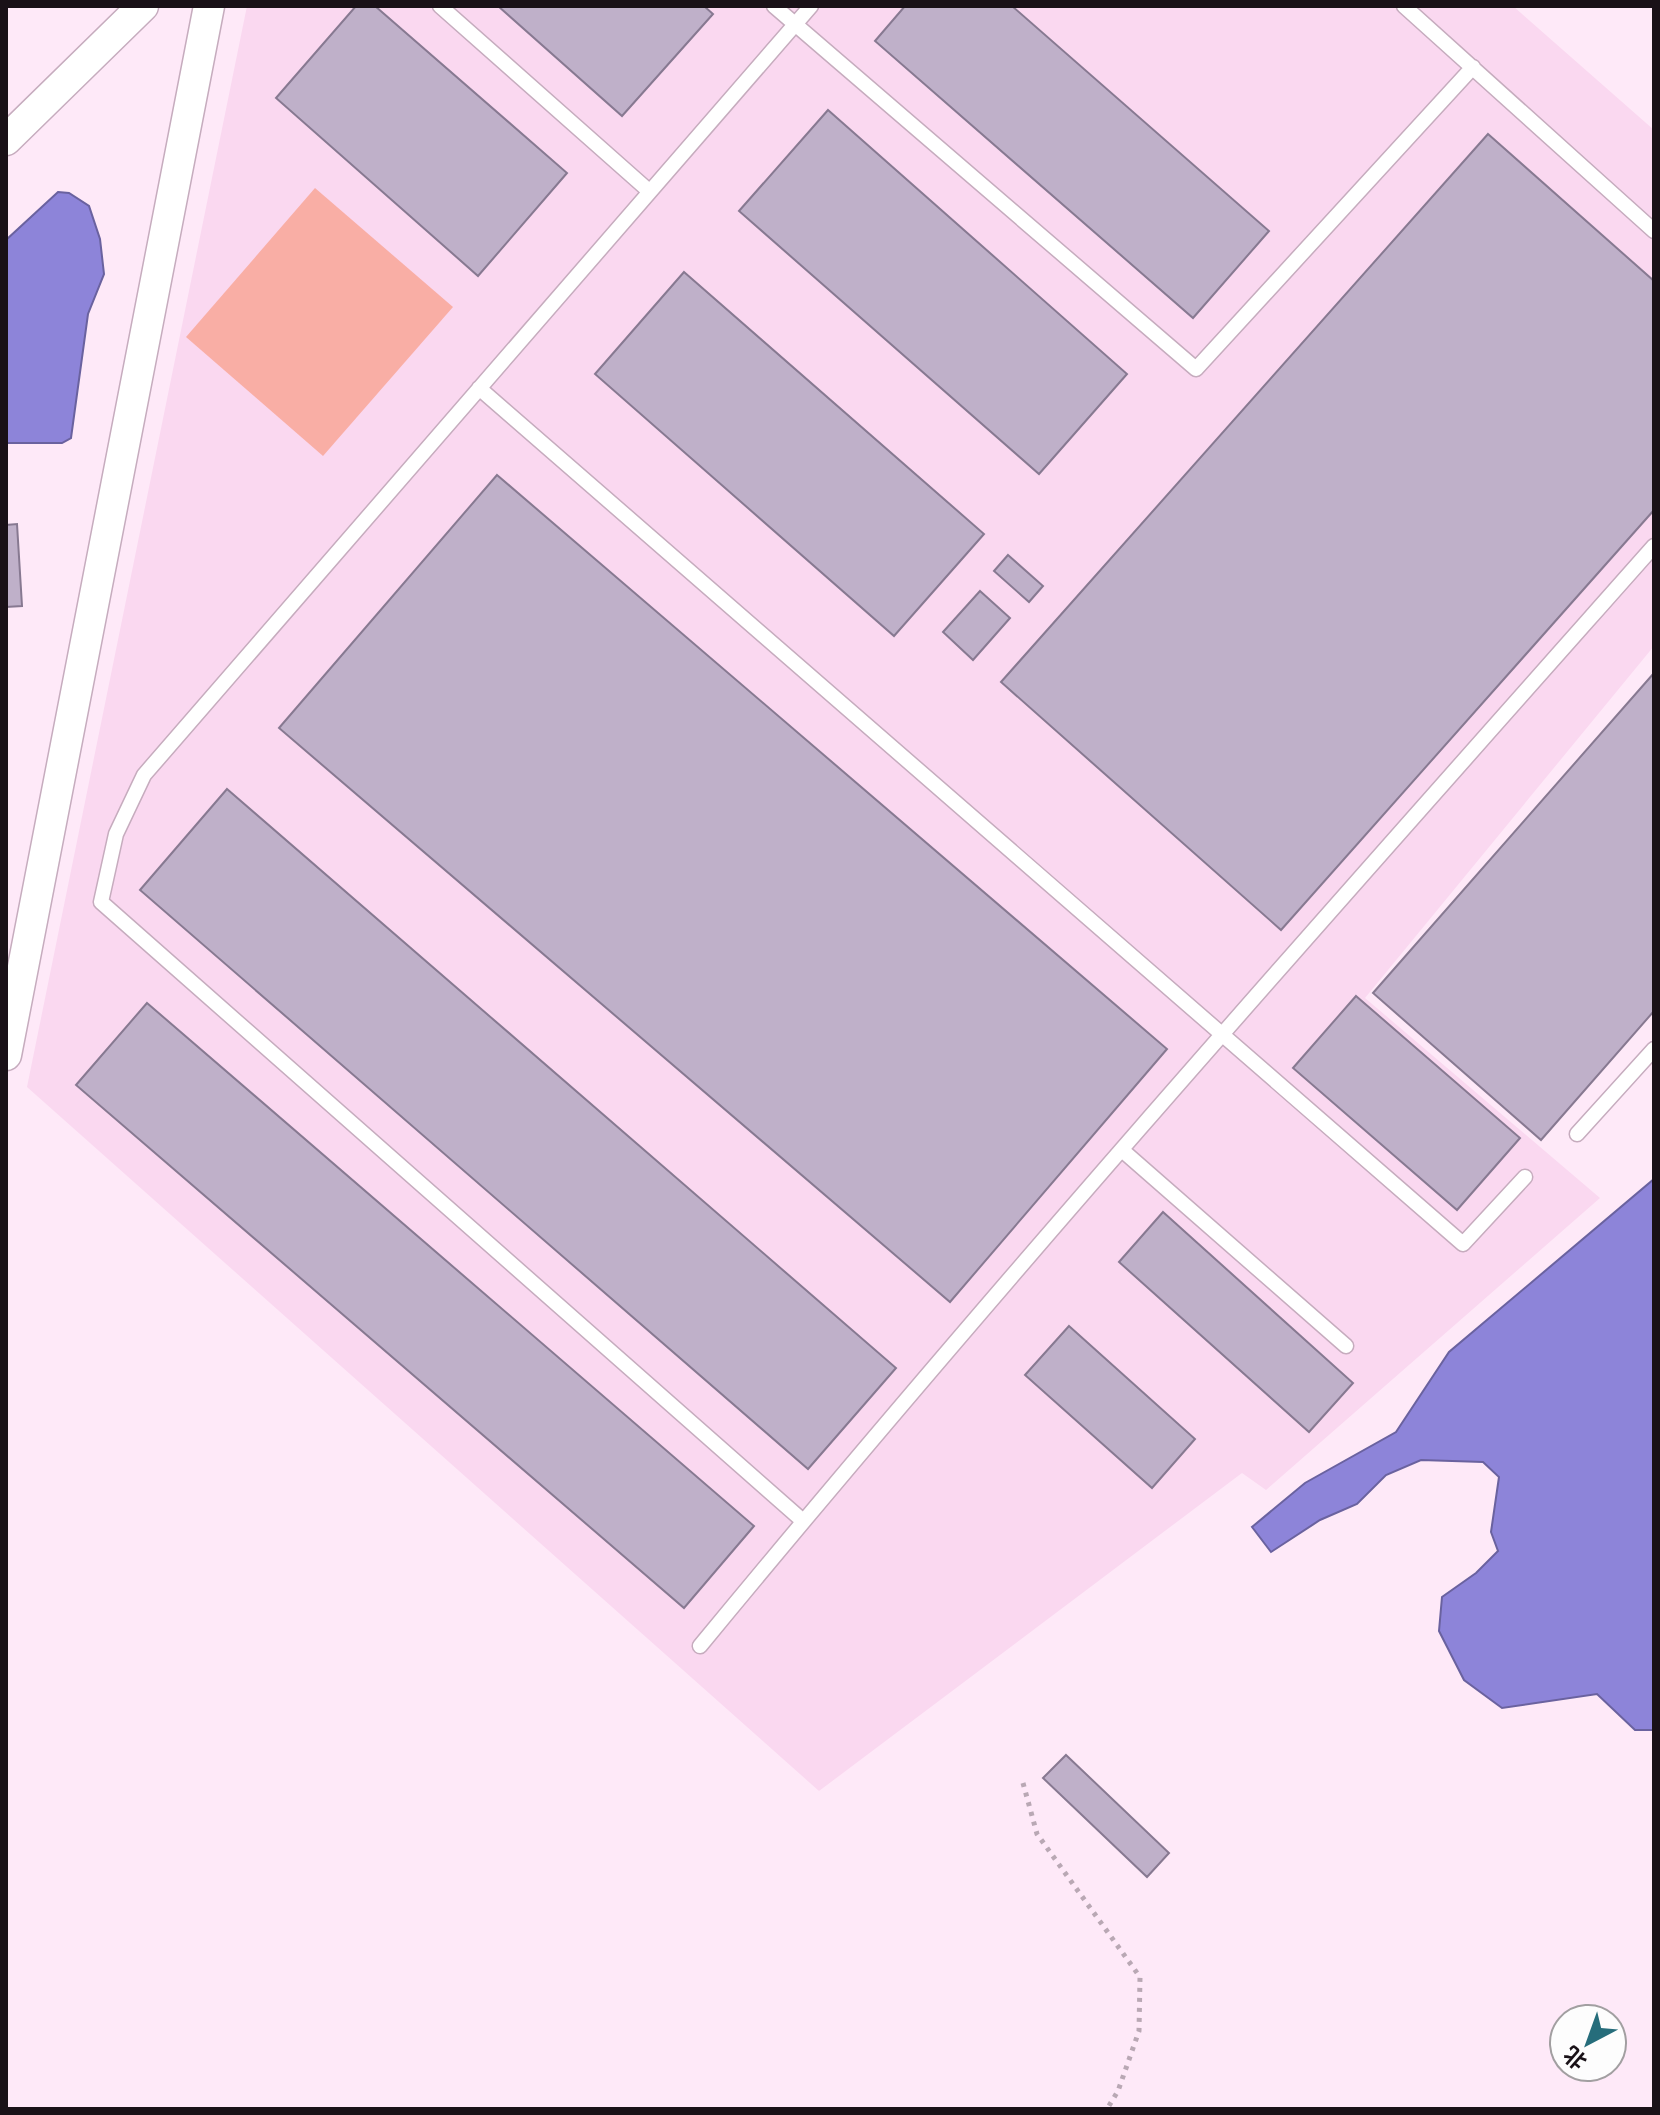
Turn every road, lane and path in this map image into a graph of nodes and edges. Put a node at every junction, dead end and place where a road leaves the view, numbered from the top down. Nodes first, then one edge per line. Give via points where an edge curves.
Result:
1 (143, 6) edge
2 (209, 6) edge
3 (440, 6) edge
4 (774, 6) edge
5 (811, 6) edge
6 (1404, 6) edge
7 (795, 24) junction
8 (1473, 67) junction
9 (6, 140) edge
10 (649, 191) junction
11 (1654, 231) edge
12 (479, 388) junction
13 (1654, 546) edge
14 (1222, 1034) junction
15 (1654, 1049) edge
16 (6, 1055) edge
17 (1577, 1134) dead end
18 (1122, 1150) junction
19 (1525, 1177) dead end
20 (1346, 1346) dead end
21 (803, 1521) junction
22 (700, 1646) dead end
23 (1023, 1783) dead end
24 (1107, 2109) edge

1 - 9 street
2 - 16 street
3 - 10 lane
4 - 7 lane
5 - 7 lane
6 - 8 lane
7 - 8 lane via 1196,369
7 - 10 lane
8 - 11 lane
10 - 12 lane
12 - 14 lane
12 - 21 lane via 144,775 116,834 101,902
13 - 14 lane
14 - 18 lane
14 - 19 lane via 1463,1244
15 - 17 lane
18 - 20 lane
18 - 21 lane
21 - 22 lane
23 - 24 path via 1037,1834 1140,1977 1139,2031

